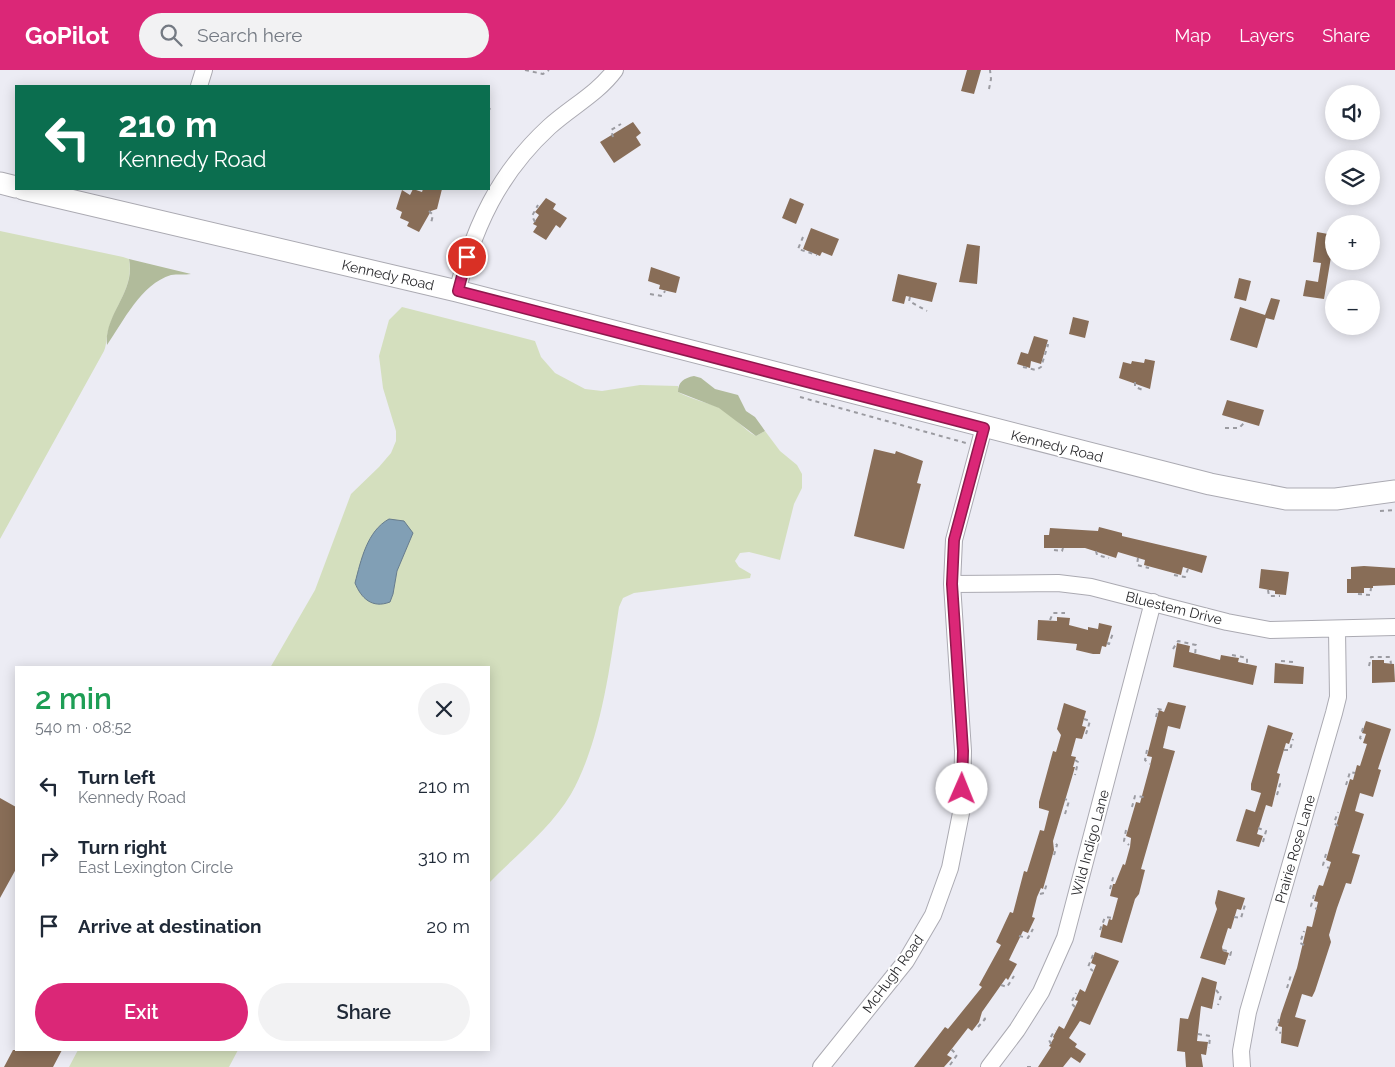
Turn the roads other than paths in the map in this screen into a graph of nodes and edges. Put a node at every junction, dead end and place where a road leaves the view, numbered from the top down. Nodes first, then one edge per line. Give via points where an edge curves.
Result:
1 (204, 70) edge
2 (615, 70) edge
3 (199, 85) edge
4 (0, 183) edge
5 (15, 187) edge
6 (27, 190) edge
7 (458, 291) junction
8 (984, 428) junction
9 (1395, 491) edge
10 (952, 584) junction
11 (1153, 602) junction
12 (1395, 627) edge
13 (1337, 630) junction
14 (821, 1067) edge
15 (989, 1067) edge
16 (1242, 1067) edge

1 - 3 street
2 - 7 street via 531,144 501,181 477,229
4 - 5 main road
6 - 7 main road, Kennedy Road
7 - 8 main road, Kennedy Road
8 - 9 main road, Kennedy Road via 1210,484 1286,499 1336,499
8 - 10 street, McHugh Road via 954,540
10 - 11 street, Bluestem Drive via 1058,583 1091,587
10 - 14 street, McHugh Road via 963,751 962,808 950,868 933,915 906,962
11 - 13 street, Bluestem Drive via 1256,628
11 - 15 street, Wild Indigo Lane via 1065,938 1041,992
12 - 13 street, Bluestem Drive
13 - 16 street, Prairie Rose Lane via 1338,697 1248,1012 1241,1051

